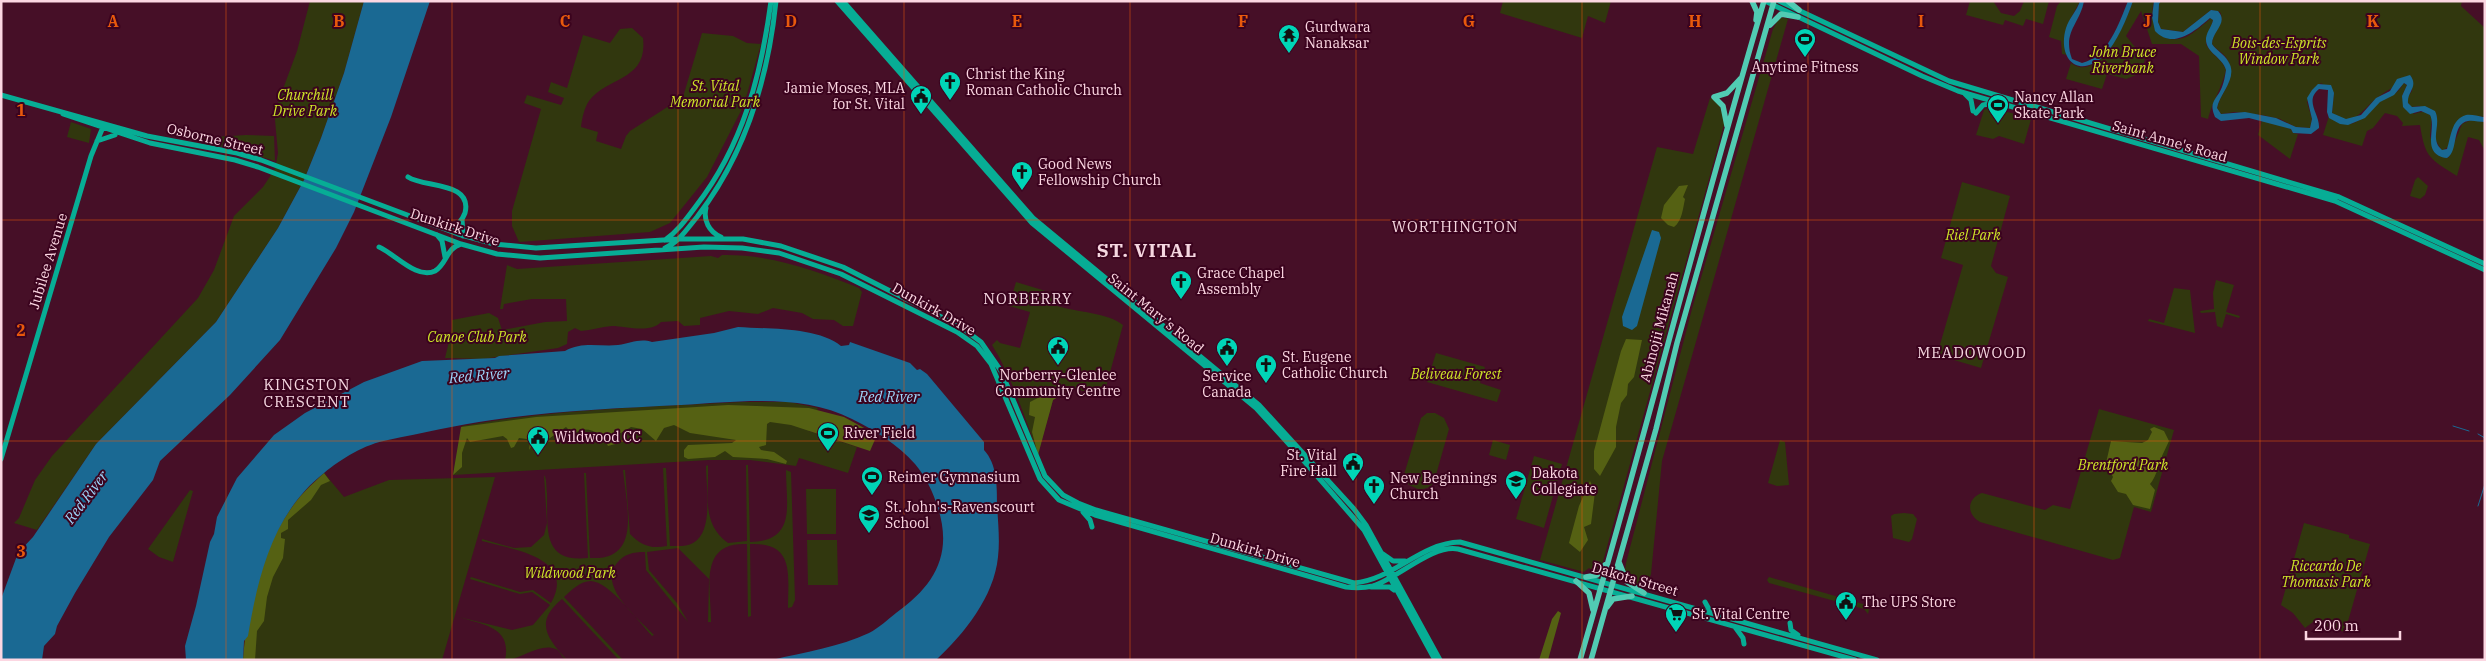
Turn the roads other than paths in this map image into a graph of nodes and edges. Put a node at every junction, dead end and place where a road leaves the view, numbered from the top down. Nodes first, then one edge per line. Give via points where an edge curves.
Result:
1 (771, 1) edge
2 (776, 1) edge
3 (837, 1) edge
4 (843, 1) edge
5 (1752, 1) edge
6 (1765, 1) edge
7 (1788, 1) edge
8 (1775, 3) edge
9 (1798, 14) junction
10 (1754, 36) junction
11 (1763, 38) junction
12 (1907, 66) junction
13 (1744, 73) junction
14 (1958, 91) junction
15 (1, 95) edge
16 (1999, 103) junction
17 (101, 125) junction
18 (1727, 132) junction
19 (2111, 132) junction
20 (120, 134) junction
21 (97, 141) junction
22 (91, 156) junction
23 (725, 163) junction
24 (729, 169) junction
25 (408, 177) dead end
26 (710, 200) junction
27 (399, 212) joint
28 (397, 219) joint
29 (462, 219) junction
30 (2394, 221) junction
31 (2388, 225) junction
32 (449, 230) junction
33 (435, 234) junction
34 (463, 236) junction
35 (724, 238) junction
36 (679, 239) junction
37 (664, 240) junction
38 (461, 244) junction
39 (379, 248) dead end
40 (660, 250) junction
41 (806, 253) junction
42 (445, 257) junction
43 (804, 260) junction
44 (2485, 264) edge
45 (2485, 270) edge
46 (1270, 420) junction
47 (1, 459) edge
48 (1081, 510) junction
49 (1092, 526) dead end
50 (1378, 552) junction
51 (1610, 557) junction
52 (1619, 560) junction
53 (1408, 561) junction
54 (1544, 569) junction
55 (1388, 571) junction
56 (1392, 577) junction
57 (1586, 577) junction
58 (1371, 580) junction
59 (1576, 581) junction
60 (1602, 584) junction
61 (1368, 587) junction
62 (1611, 587) junction
63 (1396, 591) junction
64 (1644, 593) junction
65 (1632, 596) junction
66 (1705, 602) dead end
67 (1713, 612) junction
68 (1593, 615) junction
69 (1602, 616) junction
70 (1731, 624) junction
71 (1780, 632) junction
72 (1805, 639) junction
73 (1744, 644) dead end
74 (1848, 658) edge
75 (1435, 660) edge
76 (1440, 660) edge
77 (1580, 660) edge
78 (1591, 660) edge
79 (1855, 660) edge
80 (1877, 660) edge

1 - 23 main road via 762,60 744,119
2 - 24 main road via 770,54 742,143
3 - 46 main road, Saint Mary’s Road via 1032,223
4 - 46 main road, Saint Mary’s Road via 1033,218 1247,394
5 - 10 main road via 1757,12
6 - 8 main road, Saint Anne's Road
6 - 10 main road, Abinojii Mikanah
7 - 9 main road
8 - 9 main road, Saint Anne's Road
8 - 11 main road, Abinojii Mikanah
9 - 11 main road via 1776,16
9 - 12 main road, Saint Anne's Road
10 - 13 main road, Abinojii Mikanah
11 - 52 main road, Abinojii Mikanah via 1676,343 1656,429
12 - 14 main road, Saint Anne's Road
12 - 19 main road, Saint Anne's Road
13 - 18 main road, Abinojii Mikanah
13 - 18 main road via 1727,93 1714,97 1723,106
14 - 16 main road, Saint Anne's Road
14 - 16 main road via 1971,100 1975,112 1983,105
15 - 17 main road, Osborne Street
16 - 19 main road, Saint Anne's Road
17 - 20 main road, Osborne Street
17 - 21 main road, Jubilee Avenue
17 - 22 main road, Jubilee Avenue
17 - 27 main road, Osborne Street via 261,160
18 - 51 main road, Abinojii Mikanah via 1667,340 1647,427
19 - 30 main road, Saint Anne's Road via 2332,194
19 - 31 main road, Saint Anne's Road via 2323,198
20 - 21 main road
20 - 28 main road, Osborne Street via 258,167
21 - 22 main road, Jubilee Avenue
22 - 47 main road, Jubilee Avenue
23 - 24 main road via 725,168
23 - 37 main road via 689,215
24 - 26 main road
25 - 29 main road via 456,190 464,202
26 - 35 main road via 705,220 714,233
26 - 36 main road
27 - 32 main road, Dunkirk Drive
28 - 33 main road, Dunkirk Drive
29 - 32 main road
29 - 34 main road
30 - 31 main road
30 - 44 main road, Saint Anne's Road
31 - 45 main road, Saint Anne's Road
32 - 34 main road, Dunkirk Drive
33 - 38 main road, Dunkirk Drive
33 - 42 main road via 442,241
34 - 37 main road, Dunkirk Drive via 494,244 536,248
35 - 36 main road, Dunkirk Drive
35 - 41 main road, Dunkirk Drive via 776,244
36 - 37 main road, Dunkirk Drive
36 - 40 main road
38 - 40 main road, Dunkirk Drive via 497,254 531,258
38 - 42 main road via 453,247
39 - 42 main road via 424,273 436,270
40 - 43 main road, Dunkirk Drive via 742,248
41 - 43 main road
41 - 58 main road, Dunkirk Drive via 912,301 961,327 981,342 1001,371 1045,476 1074,501 1346,582
43 - 48 main road, Dunkirk Drive via 909,307 977,346 991,364 1040,479 1059,500
46 - 50 main road, Saint Mary’s Road via 1366,525
48 - 49 main road
48 - 61 main road, Dunkirk Drive via 1330,584
50 - 53 main road via 1393,561
50 - 55 main road, Saint Mary’s Road
50 - 58 main road via 1380,566 1378,574
51 - 57 main road via 1601,572
51 - 60 main road, Abinojii Mikanah
52 - 62 main road, Abinojii Mikanah
52 - 64 main road via 1623,577
53 - 54 main road, Dakota Street via 1438,545 1460,542
53 - 55 main road, Dakota Street
54 - 56 main road, Dakota Street via 1453,548 1438,552
54 - 57 main road, Dakota Street
54 - 59 main road, Dakota Street
55 - 56 main road, Saint Mary’s Road
55 - 58 main road, Dunkirk Drive
56 - 61 main road, Dunkirk Drive
56 - 63 main road, Saint Mary’s Road
56 - 76 main road, Saint Mary’s Road
57 - 60 main road, Dakota Street
59 - 60 main road, Dakota Street
59 - 68 main road via 1591,597
60 - 62 main road, Dakota Street
60 - 68 main road, Abinojii Mikanah
61 - 63 main road via 1390,587
62 - 64 main road, Dakota Street
62 - 65 main road, Dakota Street
62 - 69 main road, Abinojii Mikanah
63 - 75 main road, Saint Mary’s Road
64 - 67 main road, Dakota Street
65 - 69 main road via 1613,599
65 - 70 main road, Dakota Street
66 - 67 main road
67 - 71 main road, Dakota Street
68 - 77 main road, Abinojii Mikanah
69 - 78 main road, Abinojii Mikanah
70 - 73 main road via 1739,630
70 - 74 main road, Dakota Street
71 - 72 main road, Dakota Street
71 - 72 main road via 1790,623 1791,630
72 - 80 main road, Dakota Street
74 - 79 main road, Dakota Street

